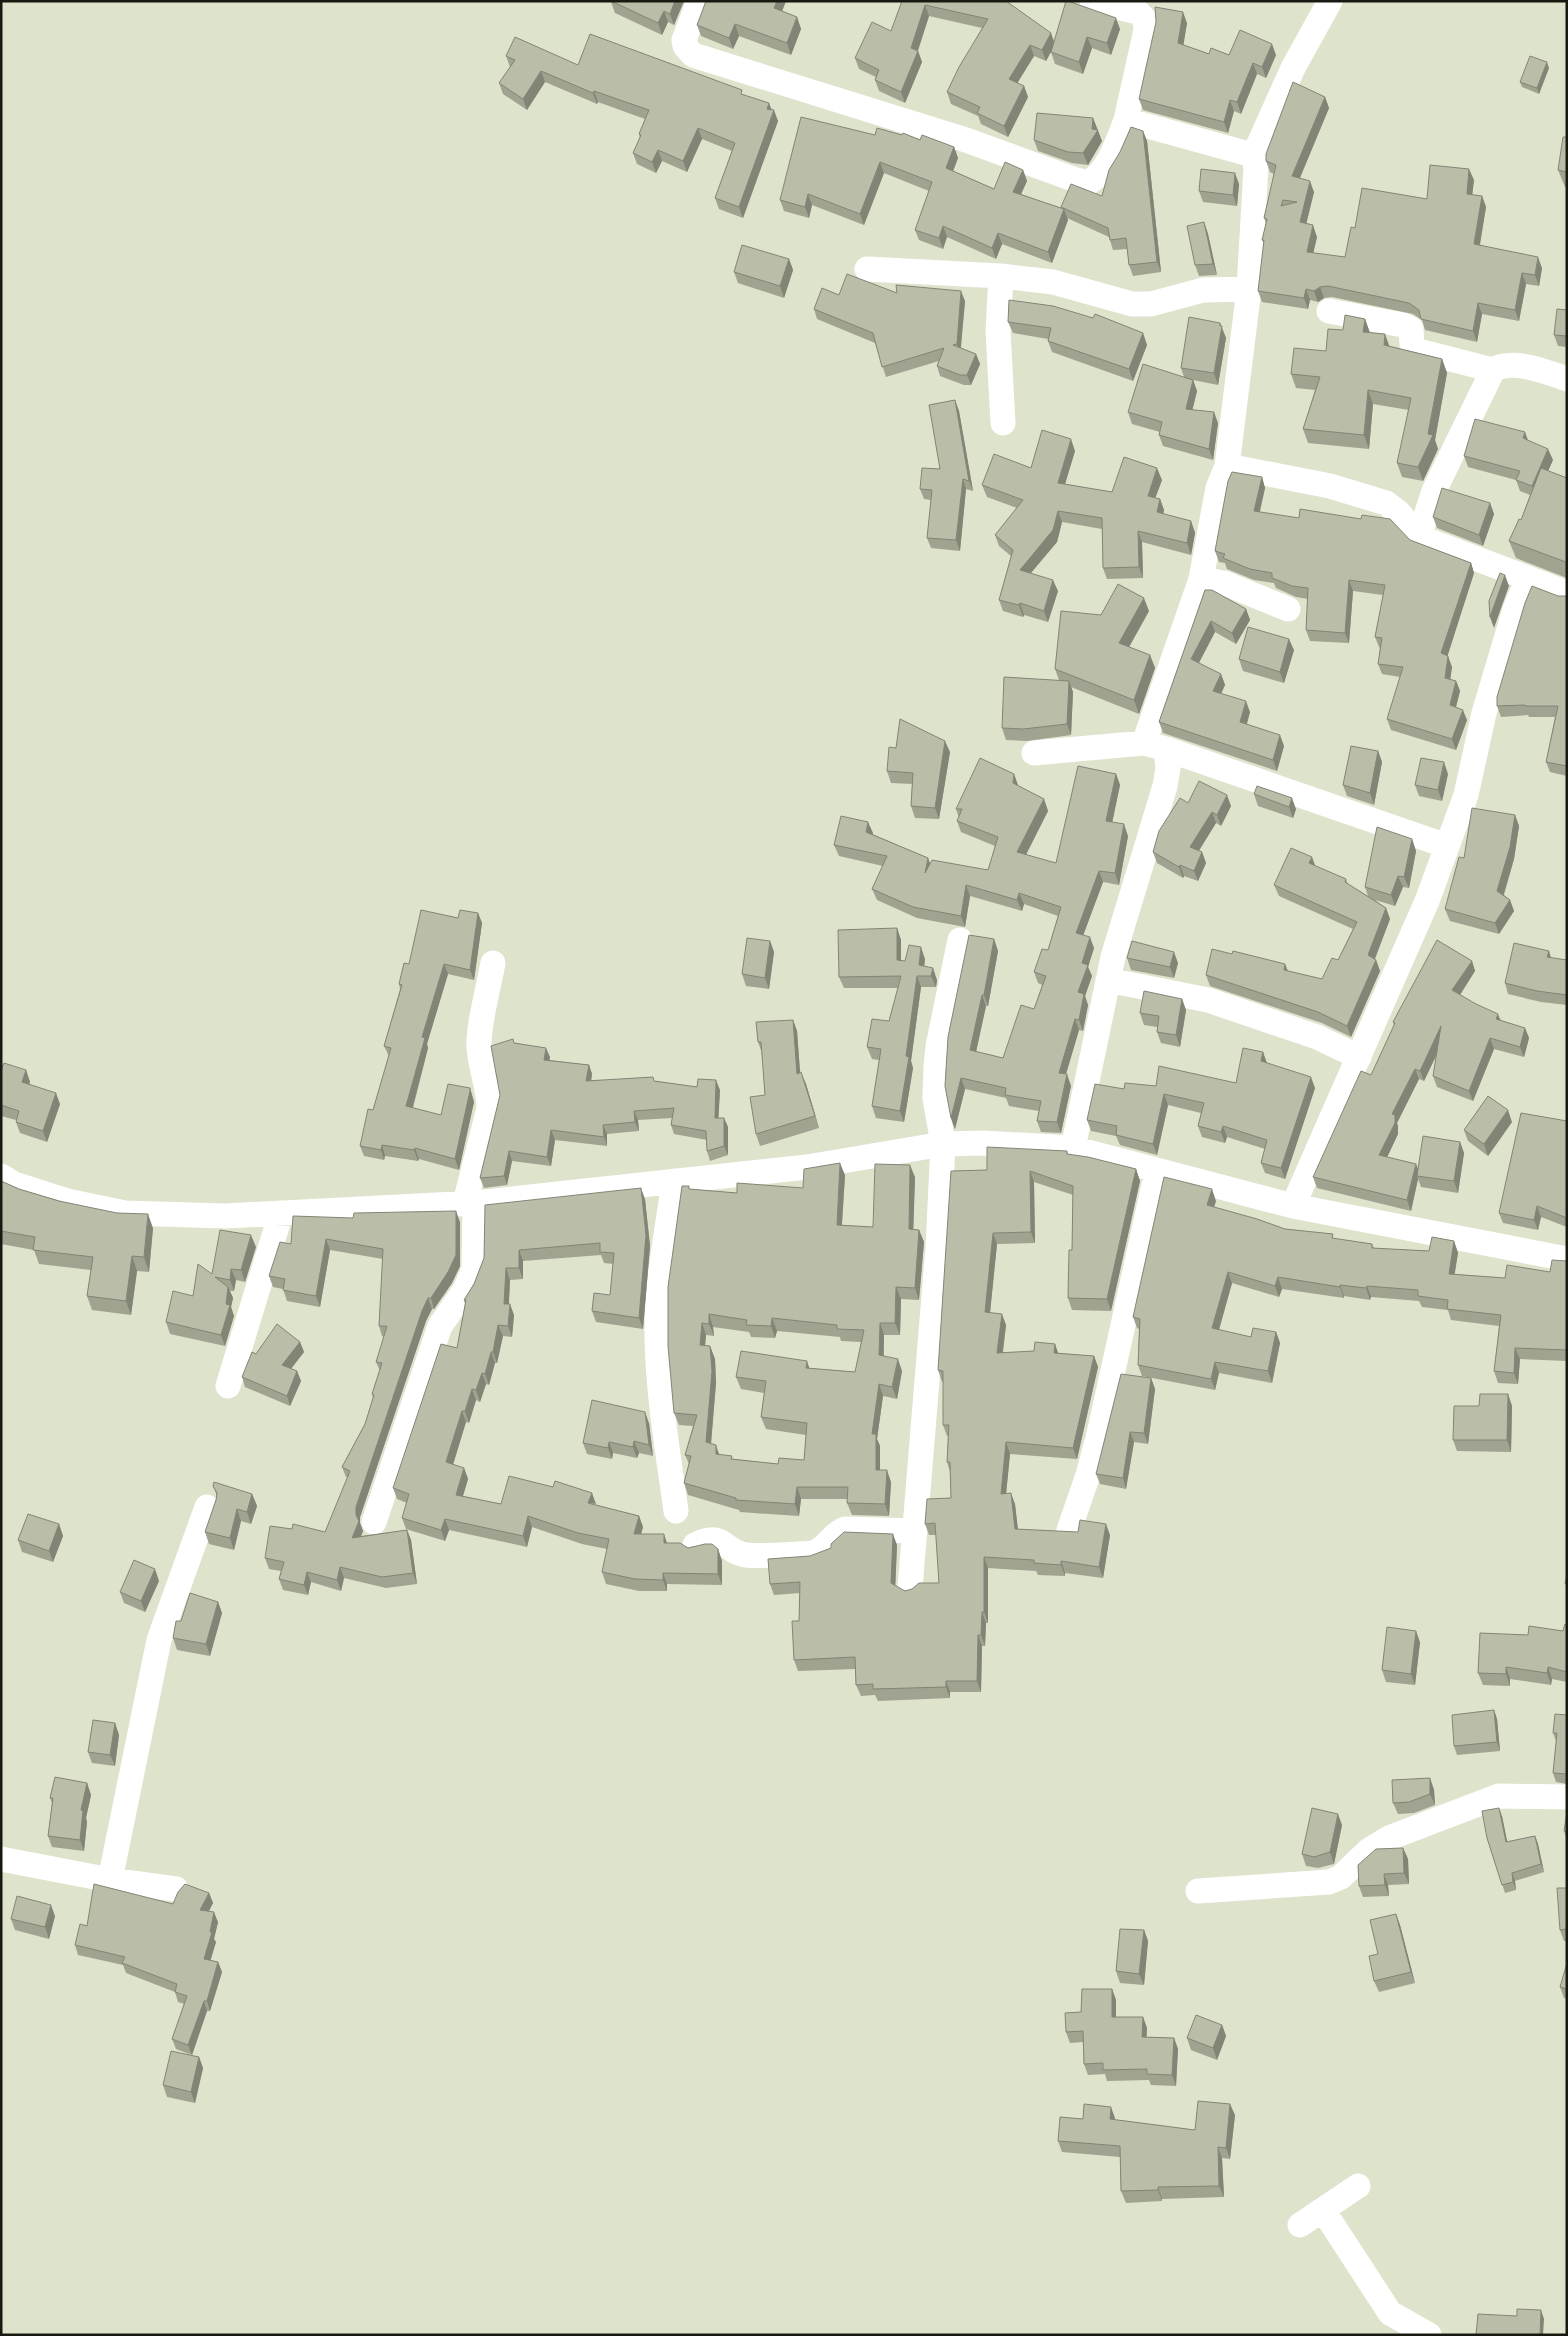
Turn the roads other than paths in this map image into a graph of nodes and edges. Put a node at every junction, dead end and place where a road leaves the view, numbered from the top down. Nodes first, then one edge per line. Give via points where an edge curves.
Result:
1 (699, 1) edge
2 (1092, 1) edge
3 (1330, 1) edge
4 (1126, 120) junction
5 (1253, 157) junction
6 (867, 269) dead end
7 (1001, 276) junction
8 (1249, 289) junction
9 (1329, 311) dead end
10 (1493, 370) junction
11 (1567, 379) edge
12 (1003, 423) dead end
13 (1227, 466) junction
14 (1419, 537) junction
15 (1528, 578) junction
16 (1201, 579) junction
17 (1567, 593) edge
18 (1288, 609) dead end
19 (1154, 746) junction
20 (1034, 753) dead end
21 (1447, 846) junction
22 (960, 940) dead end
23 (492, 963) dead end
24 (1108, 980) junction
25 (1359, 1057) junction
26 (943, 1144) junction
27 (1073, 1148) junction
28 (1157, 1171) junction
29 (1, 1176) edge
30 (674, 1182) junction
31 (470, 1203) junction
32 (1293, 1206) junction
33 (281, 1213) junction
34 (1567, 1259) edge
35 (228, 1386) dead end
36 (207, 1507) dead end
37 (676, 1511) dead end
38 (374, 1522) dead end
39 (1069, 1530) edge
40 (915, 1531) junction
41 (695, 1545) edge
42 (910, 1588) edge
43 (1567, 1797) edge
44 (1, 1859) edge
45 (110, 1880) junction
46 (176, 1889) dead end
47 (1198, 1891) dead end
48 (1358, 2186) dead end
49 (1323, 2210) junction
50 (1300, 2225) dead end
51 (1429, 2335) edge

1 - 4 street via 684,40 693,55 966,140 1076,180 1088,182 1100,174
2 - 4 street via 1138,12 1145,20 1146,30
3 - 5 street via 1293,68
4 - 5 street
5 - 8 street via 1256,167
6 - 7 street
7 - 8 street via 1053,282 1132,304 1151,304 1203,290
7 - 12 street via 998,332
8 - 13 street
9 - 10 street via 1403,325 1411,330 1415,350
10 - 11 street via 1504,366 1519,367 1542,370
10 - 14 street via 1434,491
13 - 14 street via 1330,486 1386,503
13 - 16 street via 1218,488
14 - 15 street
15 - 17 street
15 - 21 street via 1484,713 1466,795
16 - 18 street via 1224,583
16 - 19 street
19 - 20 street
19 - 21 street
19 - 24 street via 1168,768 1166,786
21 - 25 street via 1427,901
22 - 26 street via 938,1046 935,1098
23 - 31 street via 479,1044 489,1108
24 - 25 street via 1208,1000 1317,1037
24 - 27 street
25 - 32 street
26 - 27 street
26 - 30 street via 807,1167
26 - 40 street
27 - 28 street
28 - 32 street
28 - 39 street via 1107,1402 1088,1475
29 - 33 street via 14,1184 67,1201 125,1213 225,1216
30 - 31 street
30 - 37 street via 657,1336 665,1433
31 - 33 street
31 - 38 street via 474,1268 465,1290 440,1326
32 - 34 street
33 - 35 street
36 - 45 street via 159,1640
40 - 41 street via 845,1530 836,1532 822,1550 813,1553 745,1555 718,1540
40 - 42 street
43 - 47 street via 1499,1796 1389,1838 1368,1851 1341,1877 1329,1882
44 - 45 street
45 - 46 street
48 - 49 street
49 - 50 street
49 - 51 street via 1390,2313

